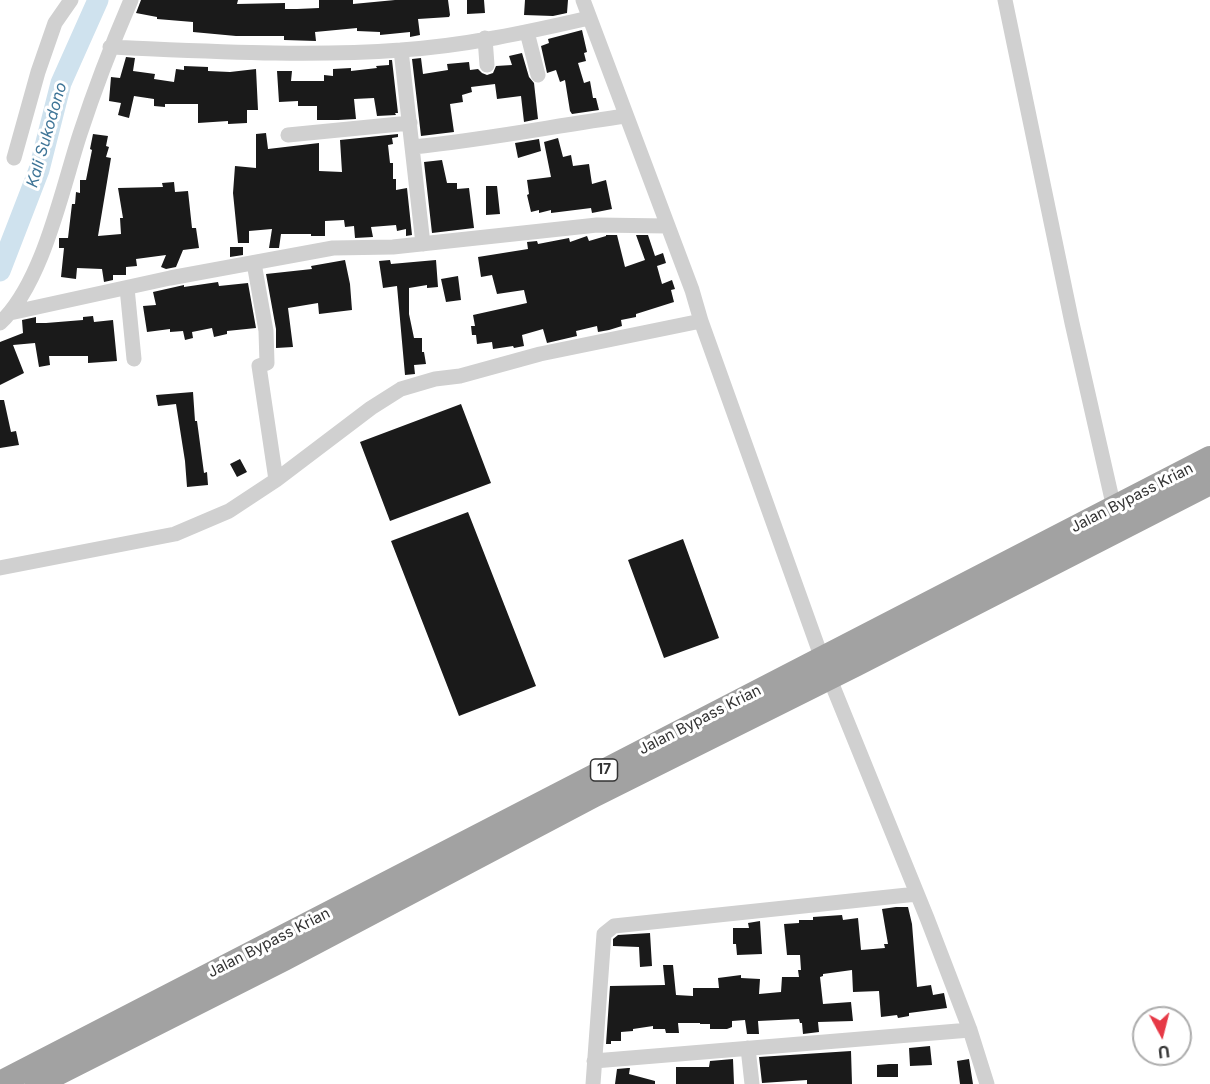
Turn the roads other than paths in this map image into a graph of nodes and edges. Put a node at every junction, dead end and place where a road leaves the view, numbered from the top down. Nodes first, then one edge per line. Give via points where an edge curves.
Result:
1 (71, 0) edge
2 (131, 0) edge
3 (583, 0) edge
4 (1005, 0) edge
5 (589, 18) junction
6 (527, 32) junction
7 (485, 38) junction
8 (110, 47) junction
9 (401, 50) junction
10 (488, 65) dead end
11 (538, 75) dead end
12 (625, 116) junction
13 (410, 123) junction
14 (288, 135) dead end
15 (413, 147) junction
16 (14, 158) dead end
17 (667, 226) junction
18 (423, 244) junction
19 (254, 263) junction
20 (127, 288) junction
21 (5, 318) edge
22 (701, 321) junction
23 (134, 359) dead end
24 (1210, 458) edge
25 (276, 480) junction
26 (1210, 483) edge
27 (1114, 508) junction
28 (0, 567) edge
29 (825, 668) junction
30 (917, 894) junction
31 (970, 1030) junction
32 (748, 1048) junction
33 (594, 1061) junction
34 (0, 1083) edge
35 (37, 1084) edge
36 (593, 1084) edge
37 (752, 1084) edge
38 (987, 1084) edge

1 - 16 street via 55,23
2 - 8 street
3 - 5 street
4 - 27 street
5 - 6 street
5 - 12 street
6 - 7 street
6 - 11 street
7 - 9 street
7 - 10 street
8 - 9 street via 323,53
8 - 21 street via 51,227 27,285
9 - 13 street
12 - 15 street
12 - 17 street
13 - 14 street
13 - 15 street
15 - 18 street
17 - 18 street via 597,225
17 - 22 street
18 - 19 street via 333,248
19 - 20 street
19 - 25 street via 266,331 267,363 259,366
20 - 21 street
20 - 23 street
22 - 25 street via 540,354 401,389
22 - 29 street
24 - 27 highway, Jalan Bypass Krian / 17
25 - 28 street via 229,511 175,534
26 - 29 highway, Jalan Bypass Krian / 17
27 - 29 highway, Jalan Bypass Krian / 17
29 - 30 street
29 - 34 highway, Jalan Bypass Krian / 17
29 - 35 highway, Jalan Bypass Krian / 17 via 593,796
30 - 31 street
30 - 33 street via 614,926 604,934
31 - 32 street
31 - 38 street
32 - 33 street
32 - 37 street
33 - 36 street

